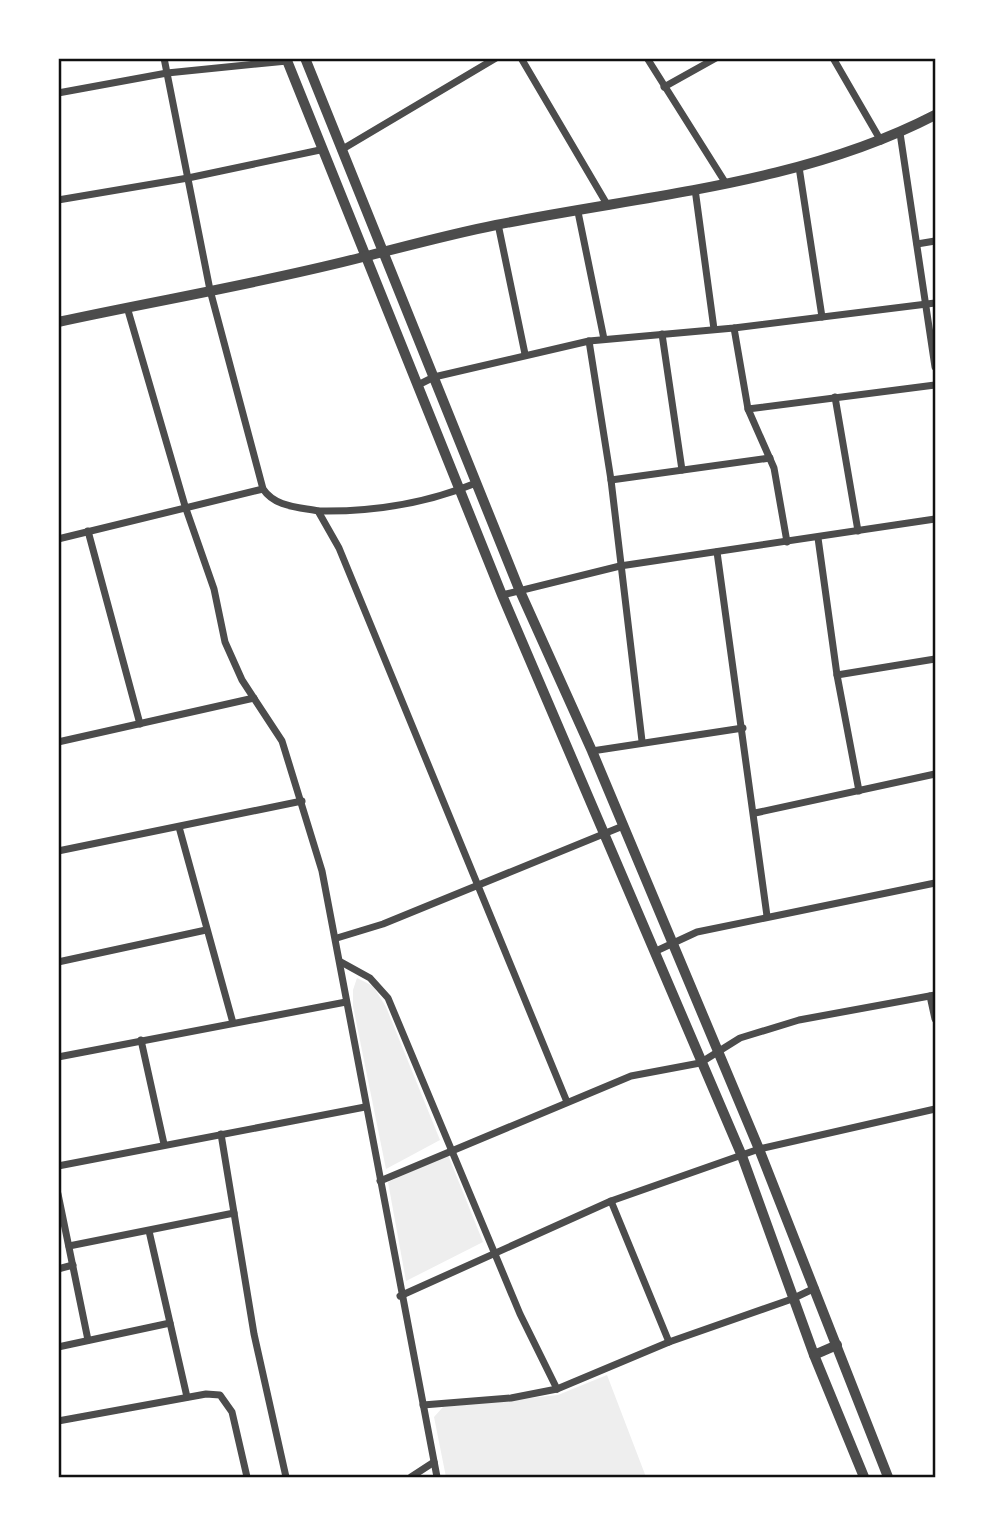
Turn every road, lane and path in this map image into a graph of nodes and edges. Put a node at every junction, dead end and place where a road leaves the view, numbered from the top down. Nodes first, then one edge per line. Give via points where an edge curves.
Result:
1 (164, 58) edge
2 (305, 58) edge
3 (496, 58) edge
4 (522, 58) edge
5 (647, 58) edge
6 (716, 58) edge
7 (833, 58) edge
8 (286, 59) edge
9 (167, 73) junction
10 (664, 87) junction
11 (58, 93) edge
12 (320, 95) junction
13 (304, 102) junction
14 (935, 115) edge
15 (900, 133) junction
16 (882, 142) junction
17 (320, 149) junction
18 (341, 150) junction
19 (799, 167) junction
20 (188, 177) junction
21 (725, 182) junction
22 (695, 188) junction
23 (58, 200) edge
24 (609, 207) junction
25 (578, 212) junction
26 (498, 224) junction
27 (935, 241) edge
28 (917, 244) junction
29 (383, 251) junction
30 (364, 257) junction
31 (210, 290) junction
32 (935, 303) edge
33 (925, 306) junction
34 (127, 307) junction
35 (822, 317) junction
36 (58, 322) edge
37 (734, 328) junction
38 (714, 330) junction
39 (662, 334) junction
40 (604, 339) junction
41 (589, 341) junction
42 (525, 354) junction
43 (935, 367) edge
44 (434, 376) junction
45 (418, 385) junction
46 (935, 385) edge
47 (835, 397) junction
48 (748, 409) junction
49 (770, 458) junction
50 (682, 470) junction
51 (611, 480) junction
52 (476, 483) junction
53 (263, 489) junction
54 (461, 489) junction
55 (185, 506) junction
56 (318, 510) junction
57 (935, 519) edge
58 (88, 531) junction
59 (858, 531) junction
60 (818, 538) junction
61 (58, 539) edge
62 (787, 542) junction
63 (716, 552) junction
64 (620, 566) junction
65 (519, 590) junction
66 (502, 595) junction
67 (935, 659) edge
68 (837, 675) junction
69 (254, 698) junction
70 (140, 724) junction
71 (743, 728) junction
72 (642, 741) junction
73 (58, 742) edge
74 (592, 751) junction
75 (935, 774) edge
76 (859, 791) junction
77 (302, 801) junction
78 (755, 813) junction
79 (623, 826) junction
80 (179, 827) junction
81 (605, 833) junction
82 (58, 851) edge
83 (935, 883) edge
84 (479, 884) junction
85 (767, 916) junction
86 (206, 930) junction
87 (337, 938) junction
88 (671, 945) junction
89 (654, 952) junction
90 (58, 962) edge
91 (341, 962) junction
92 (933, 995) edge
93 (346, 1002) junction
94 (935, 1019) edge
95 (233, 1023) junction
96 (141, 1041) junction
97 (718, 1055) junction
98 (58, 1057) edge
99 (700, 1063) junction
100 (567, 1102) junction
101 (365, 1107) junction
102 (935, 1109) edge
103 (221, 1134) junction
104 (164, 1144) junction
105 (759, 1149) junction
106 (449, 1150) junction
107 (742, 1156) junction
108 (58, 1166) edge
109 (380, 1181) junction
110 (58, 1194) edge
111 (611, 1201) junction
112 (234, 1213) junction
113 (149, 1231) junction
114 (69, 1246) junction
115 (494, 1251) junction
116 (73, 1265) junction
117 (58, 1269) edge
118 (815, 1288) junction
119 (400, 1296) junction
120 (792, 1299) junction
121 (170, 1323) junction
122 (88, 1339) junction
123 (669, 1342) junction
124 (837, 1345) junction
125 (58, 1347) edge
126 (814, 1355) junction
127 (557, 1389) junction
128 (187, 1397) junction
129 (423, 1405) junction
130 (58, 1421) edge
131 (879, 1449) junction
132 (856, 1458) junction
133 (434, 1462) junction
134 (247, 1477) edge
135 (286, 1477) edge
136 (411, 1477) edge
137 (437, 1477) edge
138 (864, 1477) edge
139 (888, 1477) edge

1 - 9 street
2 - 12 street
3 - 18 street
4 - 24 street
5 - 10 street
6 - 10 street
7 - 16 street
8 - 9 street
8 - 13 street
9 - 11 street
9 - 20 street
10 - 21 street
12 - 13 street
12 - 18 street
13 - 17 street
14 - 15 street
15 - 16 street
15 - 28 street
16 - 19 street
17 - 20 street
17 - 30 street
18 - 29 street
19 - 21 street
19 - 35 street
20 - 23 street
20 - 31 street
21 - 22 street
22 - 24 street
22 - 38 street
24 - 25 street
25 - 26 street
25 - 40 street
26 - 29 street
26 - 42 street
27 - 28 street
28 - 33 street
29 - 30 street
29 - 44 street
30 - 31 street
30 - 45 street
31 - 34 street
31 - 53 street
32 - 33 street
33 - 35 street
33 - 43 street
34 - 36 street
34 - 55 street
35 - 37 street
37 - 38 street
37 - 48 street
38 - 39 street
39 - 40 street
39 - 50 street
40 - 41 street
41 - 42 street
41 - 51 street
42 - 44 street
44 - 45 street
44 - 52 street
45 - 54 street
46 - 47 street
47 - 48 street
47 - 59 street
48 - 49 street
49 - 50 street
49 - 62 street
50 - 51 street
51 - 64 street
52 - 54 street
52 - 65 street
53 - 55 street
53 - 56 street via 282,504
54 - 56 street via 429,500 365,511
54 - 66 street
55 - 58 street
55 - 69 street via 214,590 229,652
56 - 84 street via 339,548
57 - 59 street
58 - 61 street
58 - 70 street
59 - 60 street
60 - 62 street
60 - 68 street
62 - 63 street
63 - 64 street
63 - 71 street
64 - 65 street
64 - 72 street
65 - 66 street
65 - 74 street
66 - 81 street
67 - 68 street
68 - 76 street
69 - 70 street
69 - 77 street via 282,740
70 - 73 street
71 - 72 street
71 - 78 street
72 - 74 street
74 - 79 street
75 - 76 street
76 - 78 street
77 - 80 street
77 - 87 street
78 - 85 street
79 - 81 street
79 - 88 street
80 - 82 street
80 - 86 street
81 - 84 street
81 - 89 street
83 - 85 street
84 - 87 street
84 - 100 street
85 - 88 street via 697,932
86 - 90 street
86 - 95 street
87 - 91 street
88 - 89 street
88 - 97 street
89 - 99 street
91 - 93 street
91 - 106 street via 370,978 388,998
92 - 94 street
92 - 97 street via 799,1020 740,1038
93 - 95 street
93 - 101 street
95 - 96 street
96 - 98 street
96 - 104 street
97 - 99 street
97 - 105 street
99 - 100 street via 631,1076
99 - 107 street
100 - 106 street
101 - 103 street
101 - 109 street
102 - 105 street
103 - 104 street
103 - 112 street
104 - 108 street
105 - 107 street
105 - 118 street
106 - 109 street
106 - 115 street
107 - 111 street
107 - 120 street
109 - 119 street
110 - 114 street
111 - 115 street
111 - 123 street
112 - 113 street
112 - 135 street via 254,1334
113 - 114 street
113 - 121 street
114 - 116 street
115 - 119 street
115 - 127 street
116 - 117 street
116 - 122 street
118 - 120 street
118 - 124 street
119 - 129 street
120 - 123 street
120 - 126 street
121 - 122 street
121 - 128 street
122 - 125 street
123 - 127 street
124 - 126 street
124 - 131 street
126 - 132 street
127 - 129 street
128 - 130 street
128 - 134 street via 213,1394 226,1399
129 - 133 street
131 - 132 street
131 - 139 street
132 - 138 street
133 - 136 street
133 - 137 street

